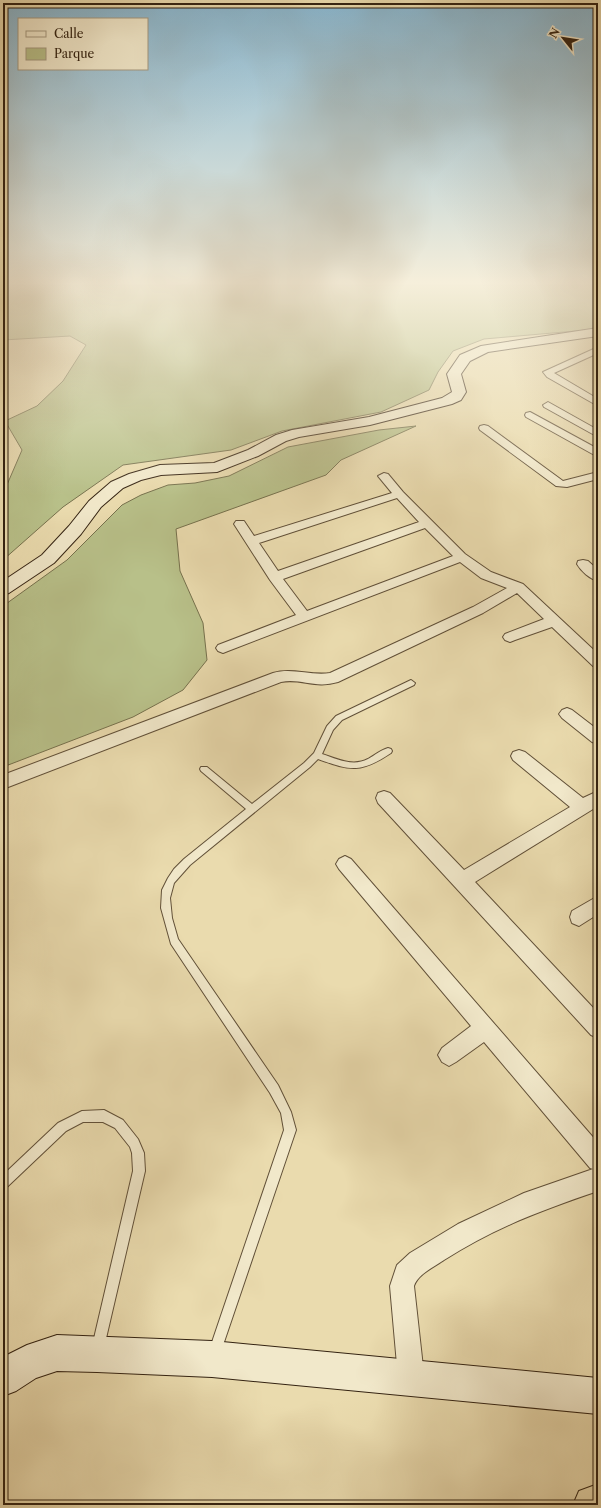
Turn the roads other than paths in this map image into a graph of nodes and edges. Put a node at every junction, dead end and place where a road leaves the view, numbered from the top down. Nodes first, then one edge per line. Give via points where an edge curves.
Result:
1 (468, 355) edge
2 (586, 355) joint
3 (598, 362) edge
4 (598, 403) edge
5 (548, 405) dead end
6 (530, 415) dead end
7 (484, 428) dead end
8 (598, 434) edge
9 (598, 454) edge
10 (598, 475) edge
11 (384, 476) dead end
12 (399, 494) junction
13 (427, 523) junction
14 (240, 524) dead end
15 (252, 541) junction
16 (461, 556) junction
17 (583, 564) dead end
18 (275, 577) junction
19 (598, 577) edge
20 (518, 587) junction
21 (3, 589) edge
22 (305, 617) junction
23 (553, 621) junction
24 (510, 637) dead end
25 (223, 648) dead end
26 (598, 662) edge
27 (411, 683) dead end
28 (567, 714) dead end
29 (598, 738) edge
30 (388, 751) dead end
31 (317, 755) junction
32 (519, 756) dead end
33 (204, 769) dead end
34 (3, 782) edge
35 (384, 798) dead end
36 (598, 798) edge
37 (582, 807) junction
38 (252, 809) junction
39 (345, 864) dead end
40 (462, 880) junction
41 (598, 904) edge
42 (579, 917) dead end
43 (485, 1028) junction
44 (598, 1028) edge
45 (449, 1055) dead end
46 (598, 1160) edge
47 (598, 1179) edge
48 (3, 1183) edge
49 (97, 1354) junction
50 (212, 1359) junction
51 (411, 1376) junction
52 (3, 1378) edge
53 (598, 1396) edge
54 (598, 1504) edge
55 (593, 1505) edge

1 - 21 main road via 454,374 459,392 456,397 447,401 370,421 297,433 218,467 160,470 117,485 95,504 48,559
2 - 3 street
2 - 4 street via 548,372
5 - 8 street
6 - 9 street
7 - 10 street via 562,484
11 - 12 street
12 - 13 street
12 - 15 street
13 - 16 street
13 - 18 street
14 - 15 street
15 - 18 street
16 - 20 street via 486,575
16 - 22 street
17 - 19 street
18 - 22 street
20 - 23 street
20 - 34 street via 478,610 333,678 319,680 288,675 278,677
22 - 25 street
23 - 24 street
23 - 26 street
27 - 31 lane via 339,718 330,728
28 - 29 street
30 - 31 lane via 360,766 348,766
31 - 38 lane
32 - 37 street
33 - 38 lane
35 - 40 street
36 - 37 street
37 - 40 street
38 - 50 lane via 174,874 166,888 167,916 174,941 274,1088 286,1112 290,1130
39 - 43 street
40 - 44 street
41 - 42 street
43 - 45 street
43 - 46 street
47 - 51 street via 524,1205 466,1232 419,1262 406,1274 402,1286
48 - 49 lane via 62,1127 82,1117 104,1116 119,1124 134,1143 138,1153 139,1171
49 - 50 main road
49 - 52 main road via 57,1353 27,1363
50 - 51 main road
51 - 53 main road
54 - 55 highway

